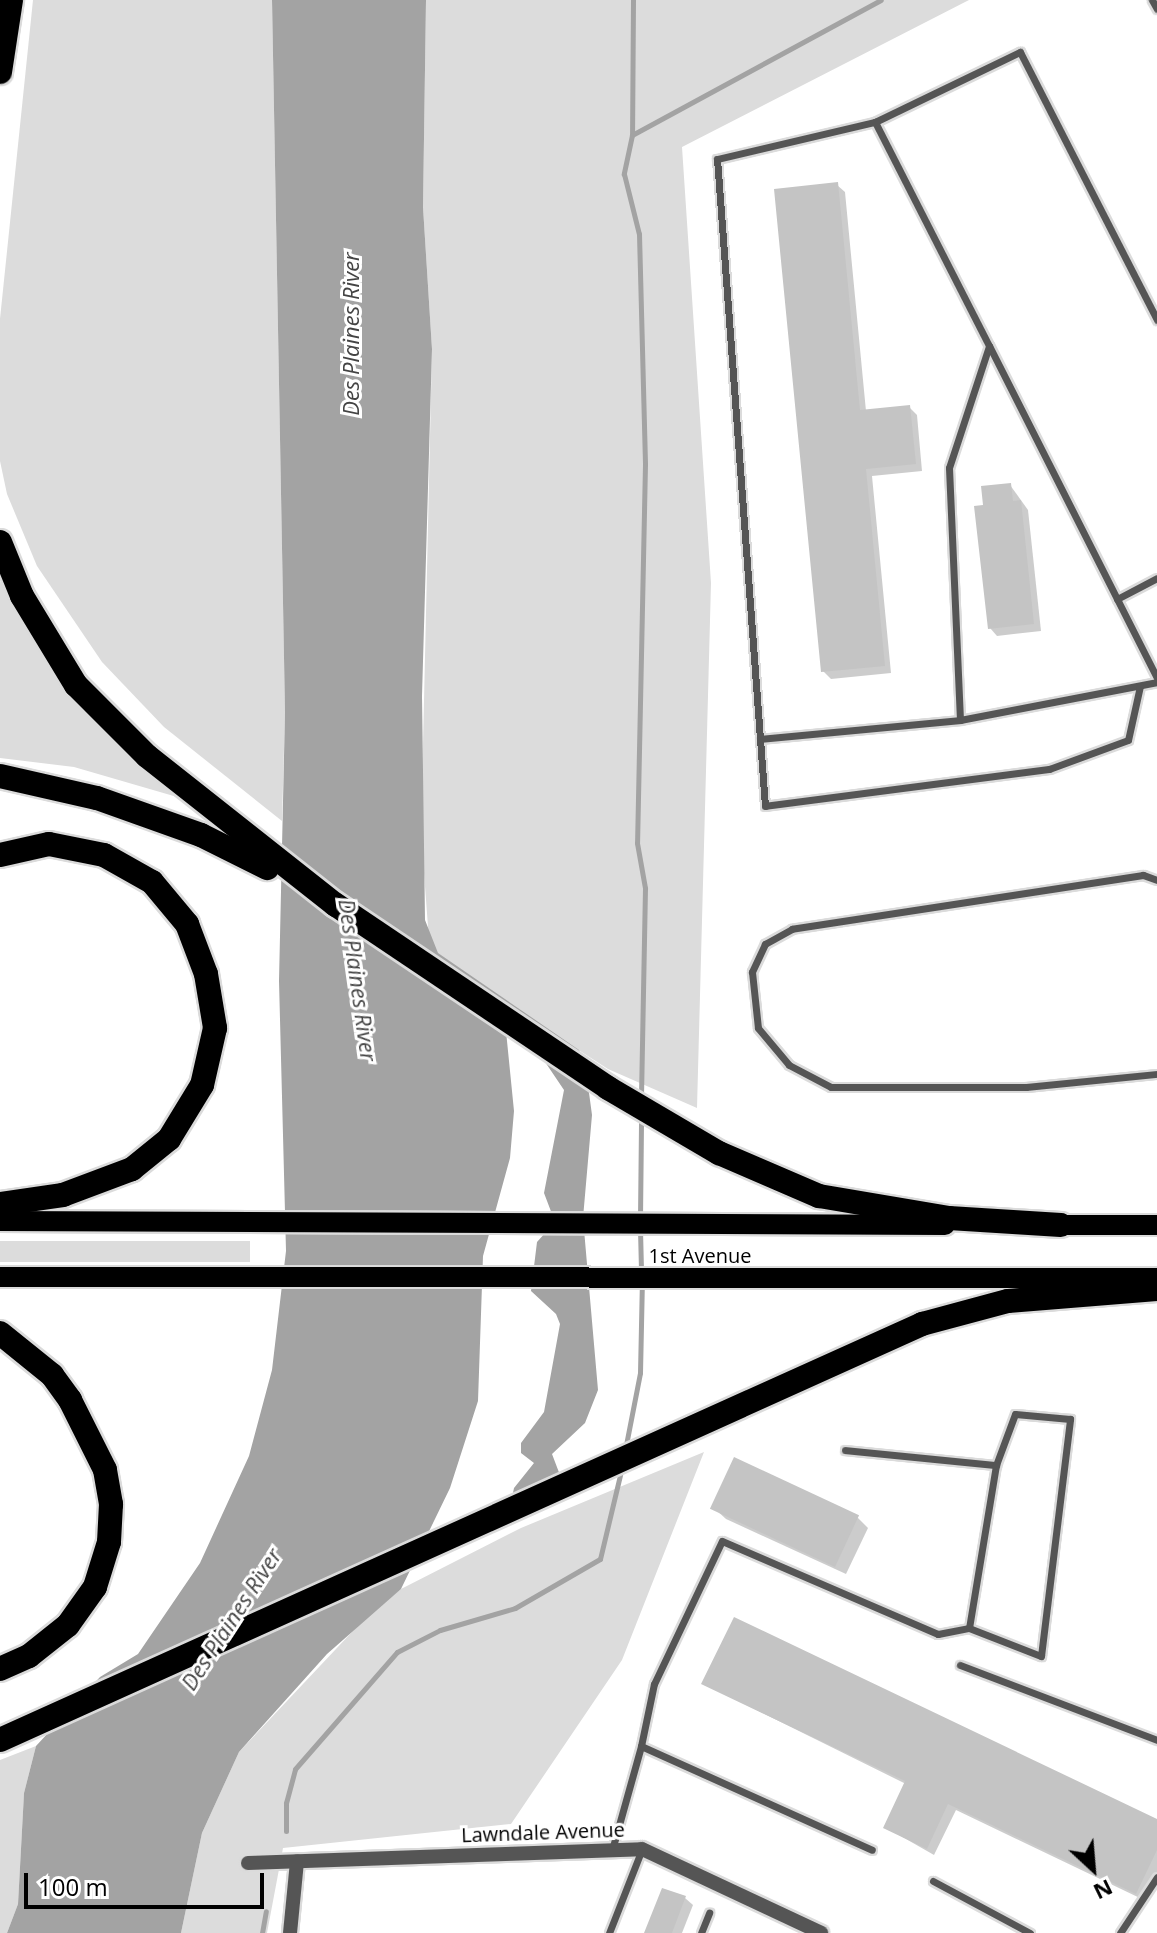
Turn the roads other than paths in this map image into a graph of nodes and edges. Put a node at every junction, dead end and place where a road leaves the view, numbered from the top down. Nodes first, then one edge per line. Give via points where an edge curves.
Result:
1 (11, 0) edge
2 (1152, 0) edge
3 (1157, 9) edge
4 (0, 72) edge
5 (875, 122) junction
6 (1157, 320) edge
7 (989, 346) junction
8 (0, 542) edge
9 (1157, 578) edge
10 (1117, 599) junction
11 (1157, 680) edge
12 (1140, 686) junction
13 (960, 720) junction
14 (760, 739) junction
15 (0, 776) edge
16 (0, 855) edge
17 (1157, 880) edge
18 (336, 905) junction
19 (1157, 1074) edge
20 (0, 1204) edge
21 (0, 1221) edge
22 (1061, 1225) junction
23 (1157, 1225) edge
24 (0, 1277) edge
25 (1157, 1278) edge
26 (1157, 1289) edge
27 (0, 1333) edge
28 (845, 1450) dead end
29 (996, 1465) junction
30 (969, 1628) junction
31 (960, 1665) dead end
32 (0, 1669) edge
33 (0, 1740) edge
34 (1157, 1740) edge
35 (641, 1746) junction
36 (642, 1849) junction
37 (612, 1850) junction
38 (872, 1850) dead end
39 (297, 1861) junction
40 (248, 1863) dead end
41 (1157, 1877) edge
42 (933, 1881) dead end
43 (709, 1913) dead end
44 (290, 1933) edge
45 (609, 1933) edge
46 (701, 1933) edge
47 (821, 1933) edge
48 (1030, 1933) edge
49 (1120, 1933) edge

1 - 4 highway
2 - 3 lane
5 - 6 lane via 1020,52
5 - 7 lane
5 - 14 lane via 717,159
7 - 10 lane
7 - 13 lane via 949,468
8 - 18 highway via 22,596 76,685 147,756
9 - 10 lane
10 - 11 lane
11 - 12 lane
12 - 13 lane
12 - 14 lane via 1128,740 1049,769 765,806
13 - 14 lane
15 - 18 highway via 66,787 201,835
16 - 20 highway via 49,844 104,855 152,882 187,924 206,974 215,1028 202,1085 169,1139 132,1169 63,1195
17 - 19 lane via 1143,875 792,929 765,944 752,972 758,1028 789,1065 831,1087 1026,1087
18 - 22 highway via 608,1088 768,1176 819,1196 879,1209
21 - 22 main road, 1st Avenue via 245,1226
22 - 23 main road, 1st Avenue
24 - 25 main road, 1st Avenue
26 - 33 highway via 1008,1301 908,1330
27 - 32 highway via 52,1375 70,1400 105,1470 111,1504 109,1542 95,1587 68,1625 29,1656
28 - 29 lane
29 - 30 lane
29 - 30 lane via 1015,1414 1070,1419 1041,1656
30 - 35 lane via 938,1634 722,1541 654,1684
31 - 34 lane
35 - 37 lane
35 - 38 lane
36 - 37 street, Lawndale Avenue
36 - 45 lane
36 - 47 street, Lawndale Avenue
37 - 39 street, Lawndale Avenue
39 - 40 street, Lawndale Avenue
39 - 44 street
41 - 49 lane
42 - 48 lane
43 - 46 lane

